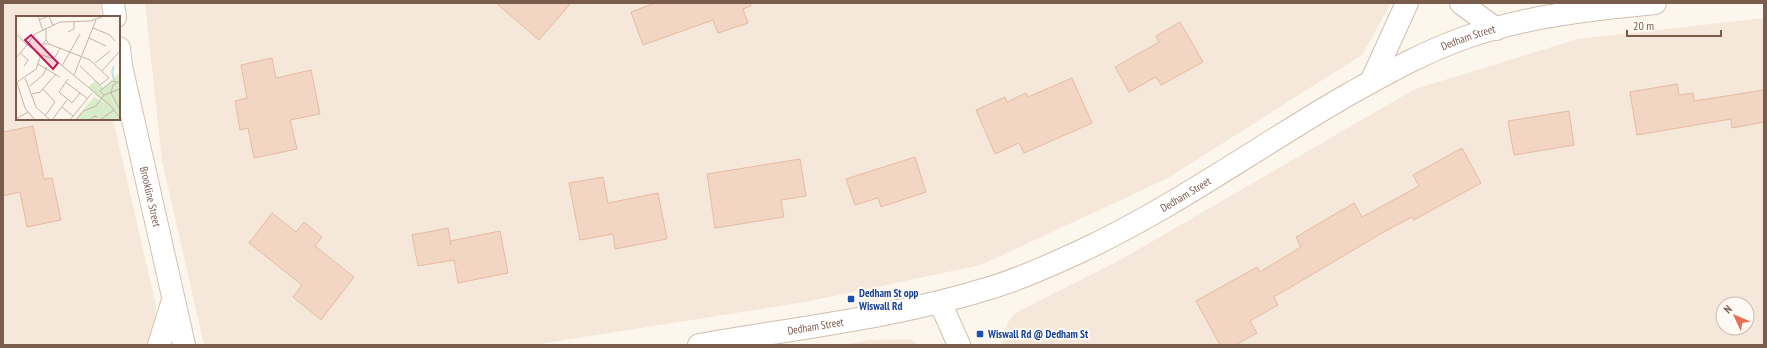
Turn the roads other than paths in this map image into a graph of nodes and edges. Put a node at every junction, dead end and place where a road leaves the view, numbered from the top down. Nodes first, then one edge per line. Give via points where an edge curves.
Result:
1 (114, 3) edge
2 (1407, 3) edge
3 (1461, 3) edge
4 (1655, 3) edge
5 (115, 16) edge
6 (1496, 29) junction
7 (120, 57) edge
8 (1371, 82) junction
9 (174, 297) junction
10 (940, 302) junction
11 (159, 345) edge
12 (184, 345) edge
13 (699, 345) edge
14 (959, 345) edge

1 - 5 street
2 - 8 street
3 - 6 street
4 - 6 street, Dedham Street via 1581,12
6 - 8 street, Dedham Street via 1468,36 1417,57
7 - 9 street, Brookline Street
8 - 10 street, Dedham Street via 1109,238 1022,277
9 - 11 street
9 - 12 street, Brookline Street
10 - 13 street, Dedham Street
10 - 14 street

